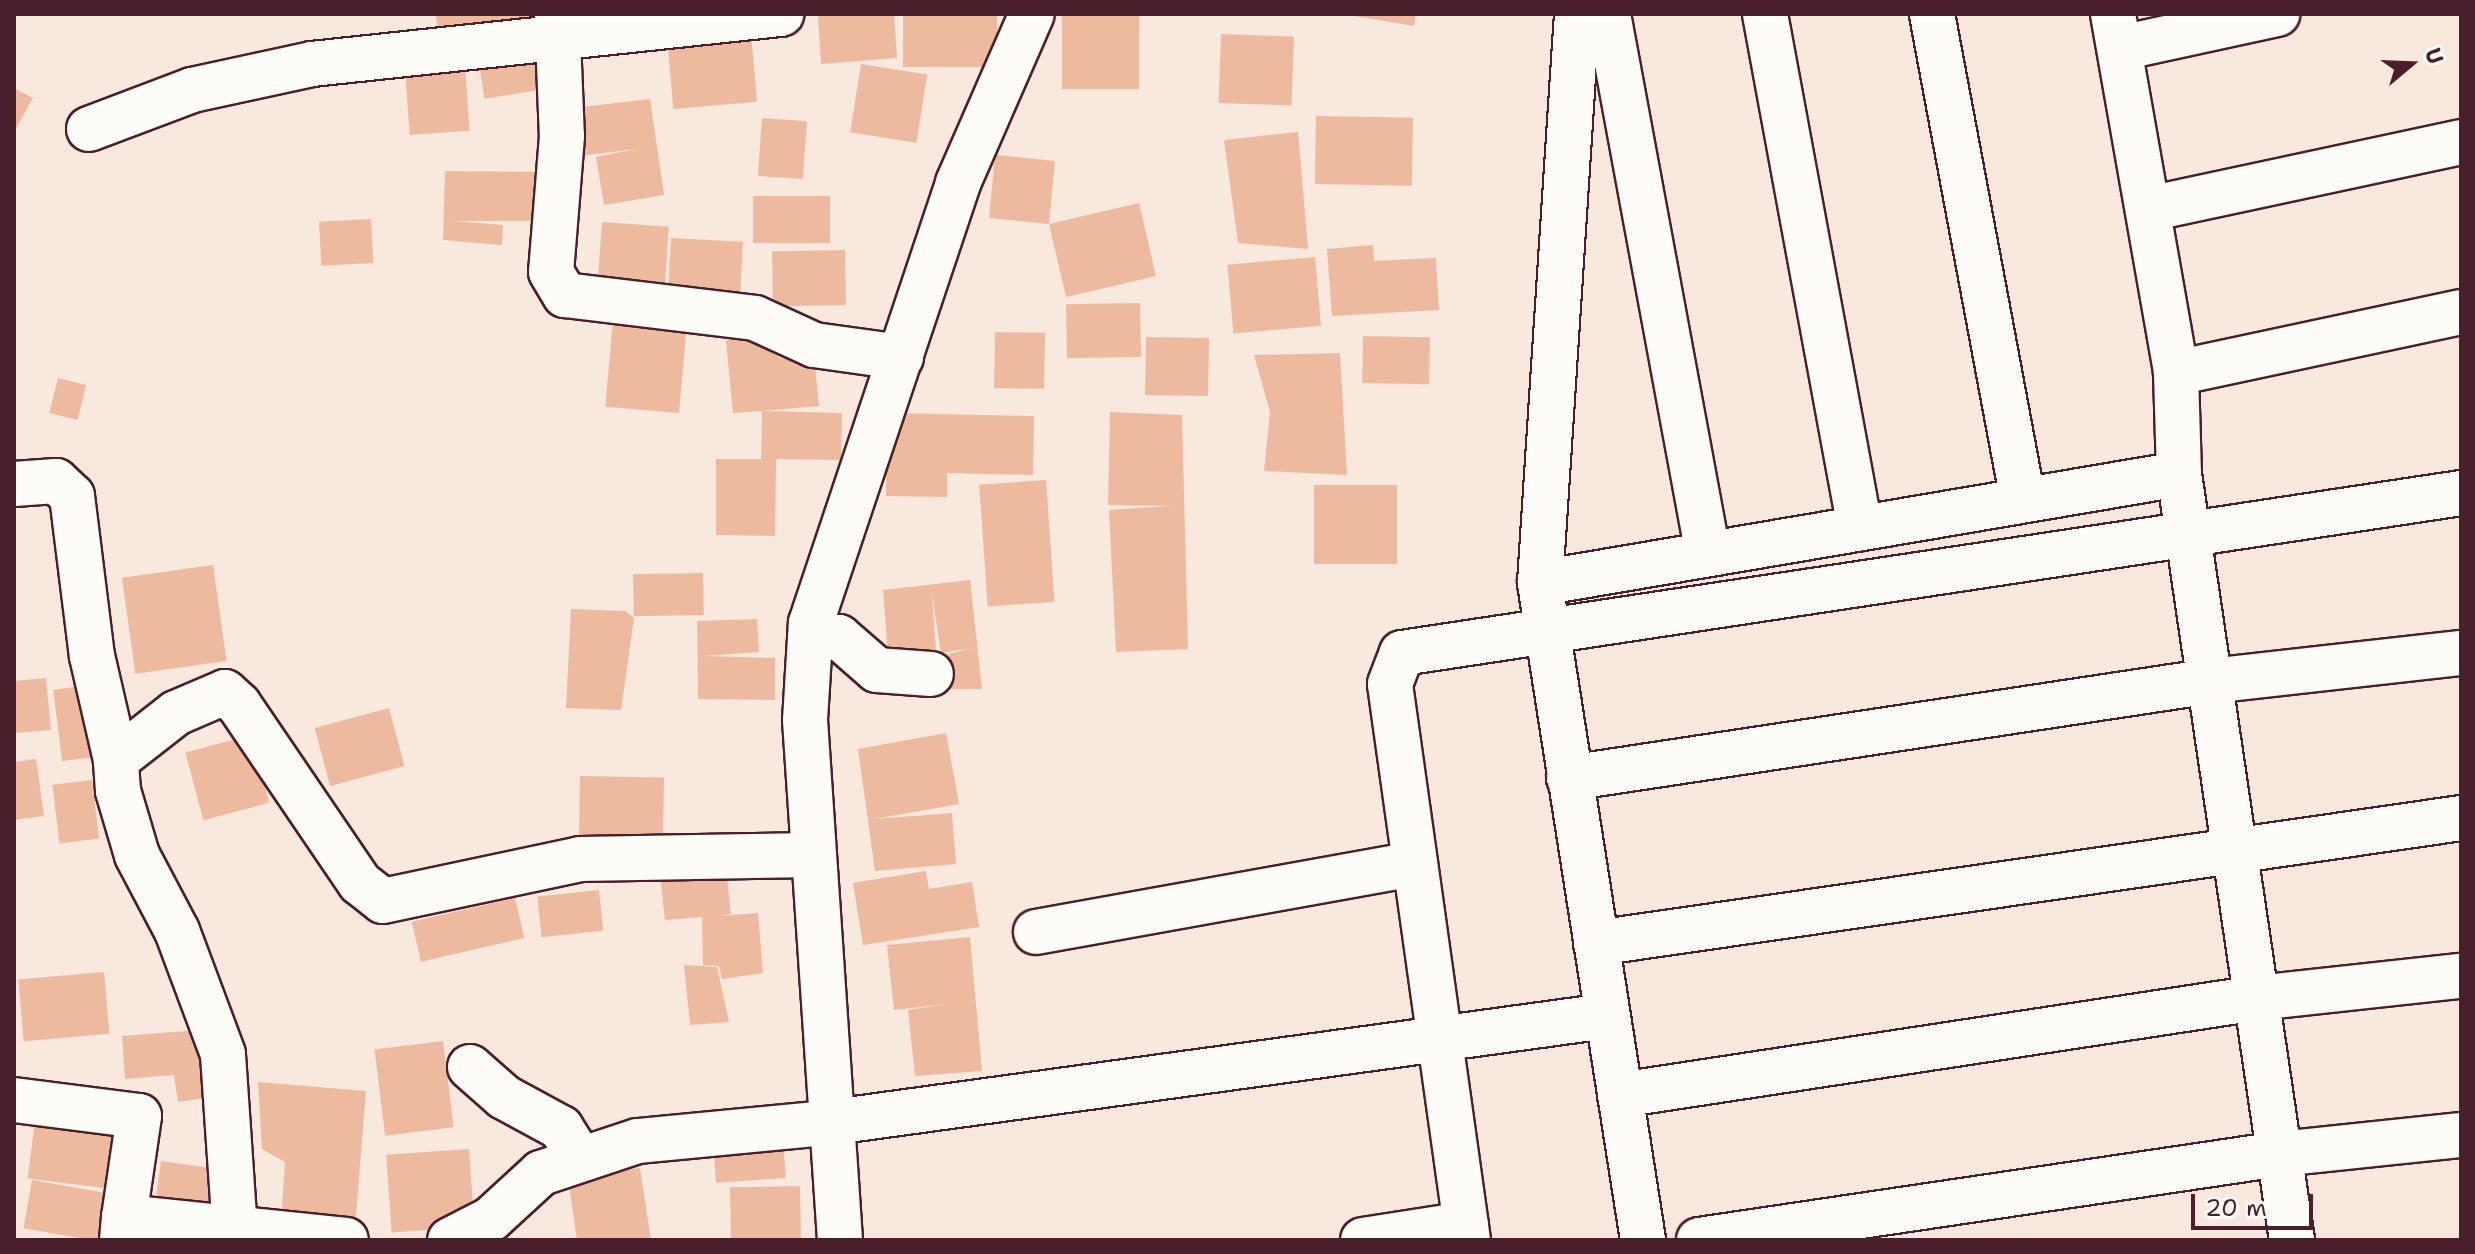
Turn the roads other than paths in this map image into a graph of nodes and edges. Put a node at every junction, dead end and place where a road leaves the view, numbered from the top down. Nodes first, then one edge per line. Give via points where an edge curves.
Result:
1 (781, 14) edge
2 (1032, 14) edge
3 (1577, 14) edge
4 (1608, 14) edge
5 (1765, 14) edge
6 (1932, 14) edge
7 (2277, 14) edge
8 (558, 26) edge
9 (2117, 31) edge
10 (89, 129) dead end
11 (2461, 142) edge
12 (2149, 209) junction
13 (2461, 312) edge
14 (901, 357) junction
15 (2176, 373) junction
16 (2179, 474) junction
17 (14, 484) edge
18 (2461, 493) edge
19 (2023, 500) junction
20 (1860, 528) junction
21 (2189, 529) junction
22 (1708, 554) junction
23 (1540, 583) junction
24 (1547, 628) junction
25 (810, 638) junction
26 (2461, 653) edge
27 (931, 674) dead end
28 (2211, 681) junction
29 (116, 760) junction
30 (1569, 778) junction
31 (2461, 818) edge
32 (2235, 847) junction
33 (812, 855) junction
34 (1415, 864) junction
35 (1036, 932) dead end
36 (1596, 943) junction
37 (2461, 976) edge
38 (2257, 998) junction
39 (1606, 1016) junction
40 (1438, 1037) junction
41 (470, 1067) dead end
42 (1620, 1095) junction
43 (14, 1100) edge
44 (826, 1123) junction
45 (2461, 1135) edge
46 (2279, 1154) junction
47 (578, 1155) junction
48 (123, 1228) edge
49 (235, 1231) junction
50 (1467, 1232) edge
51 (312, 1240) edge
52 (346, 1240) edge
53 (450, 1240) edge
54 (840, 1240) edge
55 (1363, 1240) edge
56 (1643, 1240) edge
57 (1699, 1240) edge
58 (2292, 1240) edge

1 - 8 street
2 - 14 street via 958,183
3 - 23 street
4 - 22 street
5 - 20 street
6 - 19 street
7 - 9 street
8 - 10 street via 298,67 163,98
8 - 14 street via 562,136 551,272 565,295 755,318 814,345
9 - 12 street
11 - 12 street
12 - 15 street
13 - 15 street
14 - 25 street via 814,605
15 - 16 street
16 - 19 street
16 - 21 street
17 - 29 street via 56,481 72,496 92,656
18 - 21 street
19 - 20 street
20 - 22 street
21 - 24 street
21 - 28 street
22 - 23 street
23 - 24 street
24 - 30 street
24 - 34 street via 1415,649 1395,659 1390,684
25 - 27 street via 839,637 877,670
25 - 33 street via 805,720
26 - 28 street
28 - 30 street
28 - 32 street
29 - 33 street via 176,713 225,692 306,793 360,883 383,901 580,859
29 - 49 street via 137,855 177,931 223,1054
30 - 36 street
31 - 32 street
32 - 36 street
32 - 38 street
33 - 44 street
34 - 35 street
34 - 40 street
36 - 39 street
37 - 38 street
38 - 42 street
38 - 46 street
39 - 40 street
39 - 42 street
40 - 44 street
40 - 50 street
41 - 47 street via 504,1097 561,1128
42 - 56 street
43 - 48 street via 139,1116
44 - 47 street via 638,1141
44 - 54 street
45 - 46 street
46 - 57 street
46 - 58 street
47 - 53 street via 541,1173 469,1234
48 - 49 street
49 - 51 street
50 - 55 street
51 - 52 street

